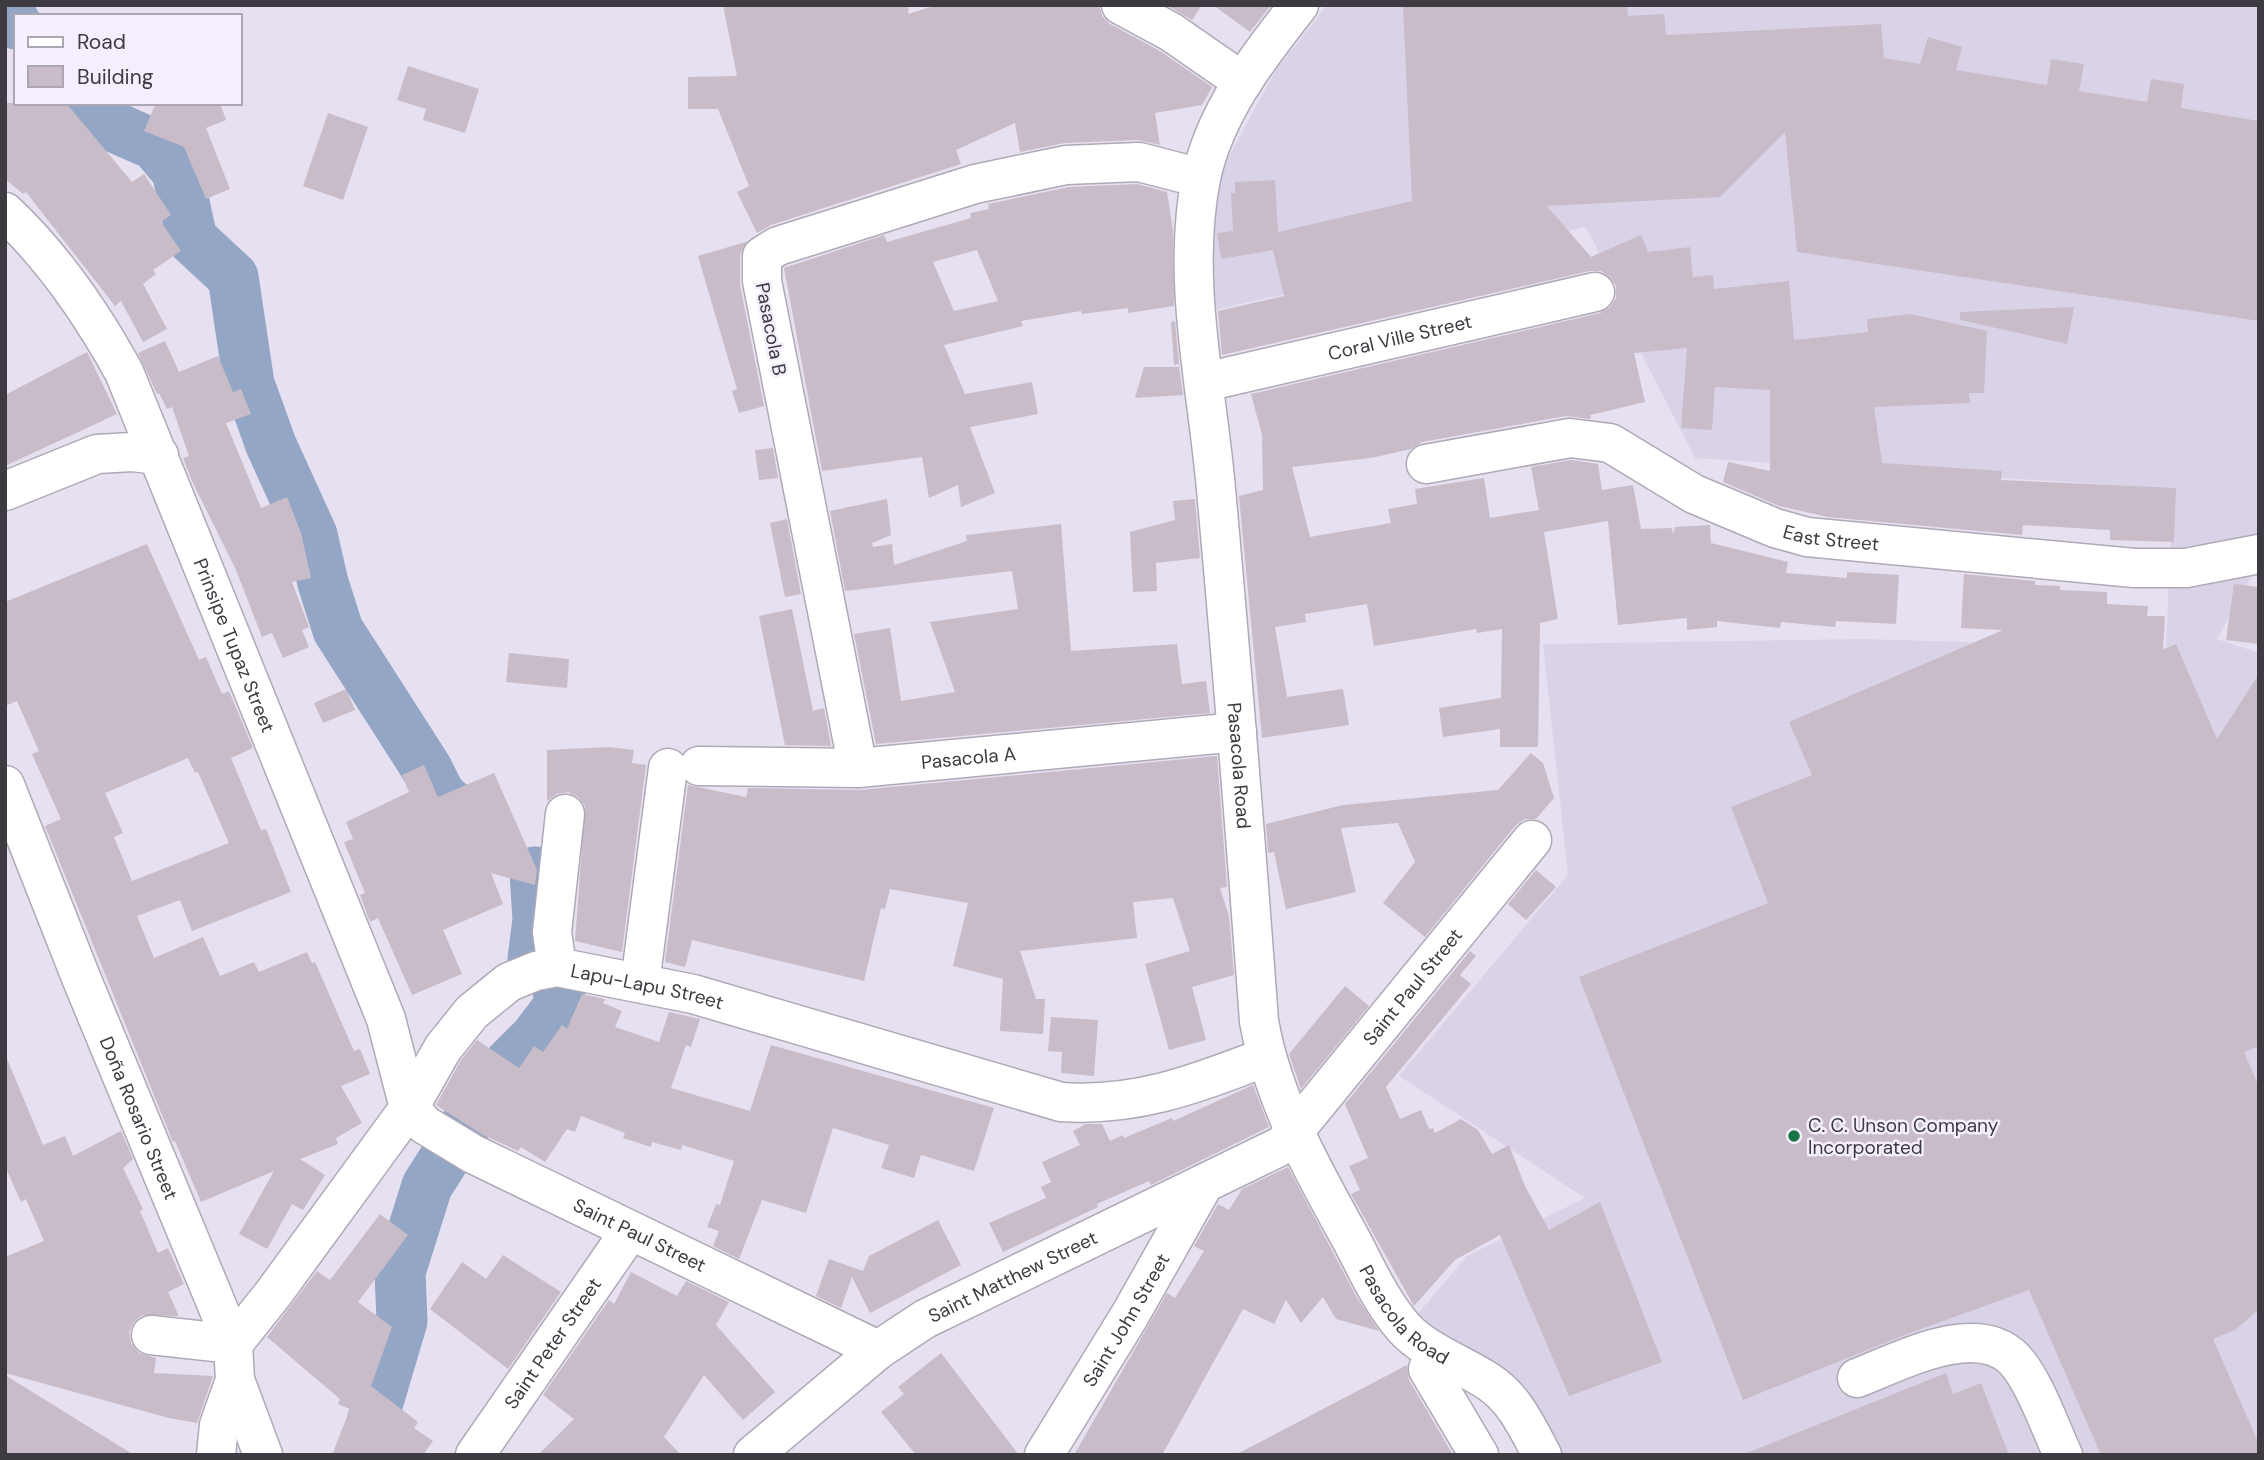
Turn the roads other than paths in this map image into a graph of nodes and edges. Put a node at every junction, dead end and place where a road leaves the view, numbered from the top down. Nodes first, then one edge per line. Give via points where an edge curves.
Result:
1 (1121, 5) edge
2 (1299, 5) edge
3 (1236, 77) junction
4 (1201, 178) junction
5 (5, 212) edge
6 (1595, 292) dead end
7 (1205, 382) junction
8 (159, 454) junction
9 (1426, 464) dead end
10 (5, 491) edge
11 (2259, 554) edge
12 (1237, 732) junction
13 (858, 768) junction
14 (5, 785) edge
15 (565, 814) dead end
16 (1532, 840) dead end
17 (557, 967) junction
18 (640, 983) junction
19 (1266, 1057) junction
20 (409, 1108) junction
21 (1295, 1132) junction
22 (1204, 1184) junction
23 (630, 1231) junction
24 (150, 1335) dead end
25 (878, 1350) junction
26 (234, 1362) junction
27 (1428, 1369) dead end
28 (1857, 1378) dead end
29 (216, 1455) edge
30 (263, 1455) edge
31 (475, 1455) edge
32 (753, 1455) edge
33 (1044, 1455) edge
34 (1479, 1455) edge
35 (1542, 1455) edge
36 (2063, 1455) edge

1 - 3 street via 1171,32
2 - 3 street, Pasacola Road
3 - 4 street, Pasacola Road
4 - 7 street, Pasacola Road via 1194,256
4 - 13 street, Pasacola B via 1139,162 1066,165 975,184 778,246 762,256 762,281
5 - 8 street, Prinsipe Tupaz Street via 51,262 102,331
6 - 7 street, Coral Ville Street
7 - 12 street, Pasacola Road
8 - 10 street via 97,454
8 - 20 street, Prinsipe Tupaz Street via 386,1019
9 - 11 street, East Street via 1588,438 1610,443 1731,511 1807,537 2134,568 2186,568
12 - 13 street, Pasacola A
12 - 19 street, Pasacola Road via 1259,1021
13 - 18 street, Pasacola A via 684,767
14 - 26 street, Doña Rosario Street
15 - 17 street via 552,932
16 - 21 street, Saint Paul Street
17 - 18 street, Lapu-Lapu Street
17 - 20 street, Lapu-Lapu Street via 509,982 472,1012 443,1048
18 - 19 street, Lapu-Lapu Street via 747,1009 1061,1102 1133,1101
19 - 21 street, Pasacola Road
20 - 23 street, Saint Paul Street via 425,1125 462,1148
20 - 26 street, Lapu-Lapu Street via 273,1294
21 - 22 street, Saint Matthew Street via 1283,1145
21 - 35 street, Pasacola Road via 1384,1300 1405,1329 1491,1383 1516,1408
22 - 25 street, Saint Matthew Street via 977,1292
22 - 33 street, Saint John Street
23 - 25 street, Saint Paul Street
23 - 31 street, Saint Peter Street
24 - 26 street
25 - 32 street, Saint Matthew Street
26 - 29 street
26 - 30 street, Doña Rosario Street
27 - 34 street
28 - 36 street via 1953,1343 1997,1347 2014,1359 2026,1377

